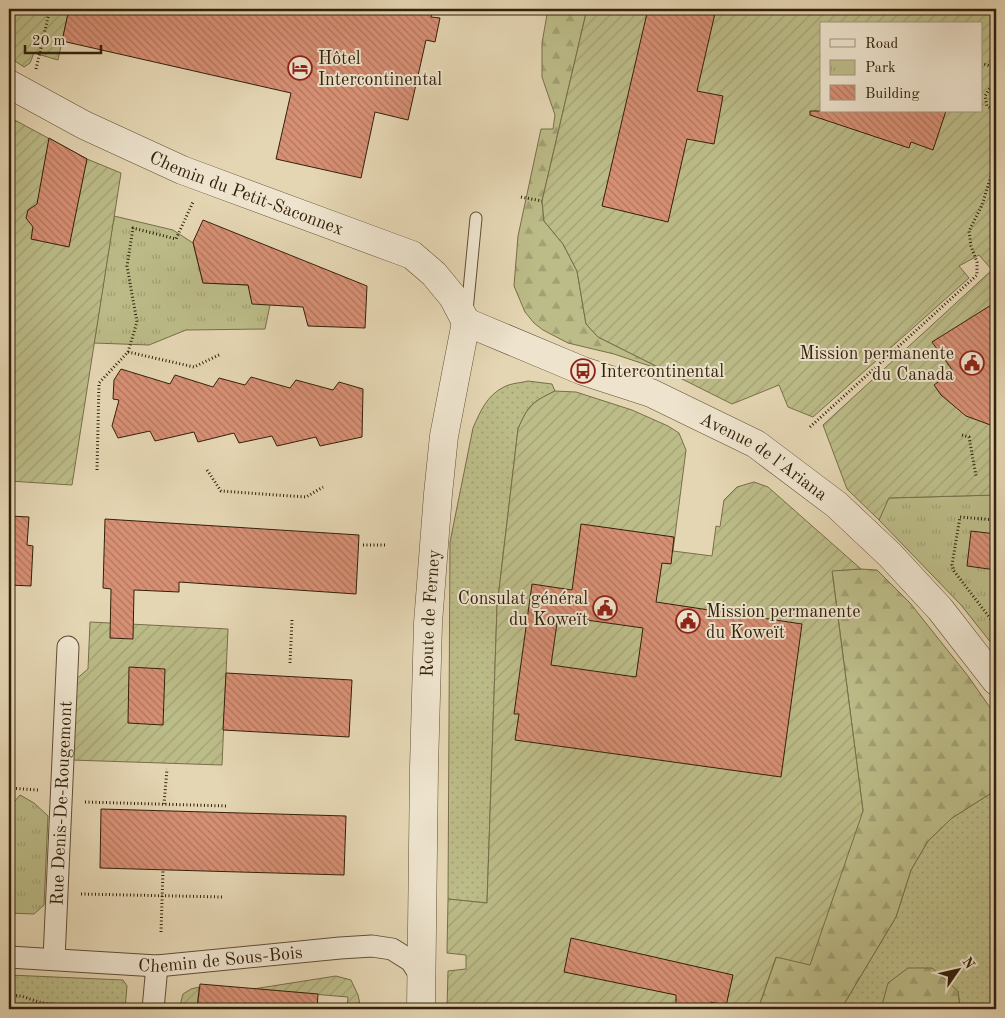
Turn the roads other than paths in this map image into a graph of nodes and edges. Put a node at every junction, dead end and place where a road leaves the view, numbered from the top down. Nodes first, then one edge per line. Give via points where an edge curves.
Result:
1 (21, 80) edge
2 (476, 218) dead end
3 (466, 322) junction
4 (68, 647) dead end
5 (996, 681) edge
6 (9, 956) edge
7 (54, 959) junction
8 (157, 966) junction
9 (420, 975) junction
10 (153, 1009) edge
11 (421, 1009) edge

1 - 3 street, Chemin du Petit-Saconnex via 84,124 182,170 412,255 453,297
2 - 3 lane, Route de Ferney
3 - 5 street, Avenue de l'Ariana via 567,364 651,393 756,444 837,505 890,555 940,609
3 - 9 street, Route de Ferney via 444,436 428,623
4 - 7 street, Rue Denis-De-Rougemont
6 - 7 street, Chemin de Sous-Bois
7 - 8 street, Chemin de Sous-Bois
8 - 9 street, Chemin de Sous-Bois via 372,946 392,949 411,961
8 - 10 street
9 - 11 street, Route de Ferney

